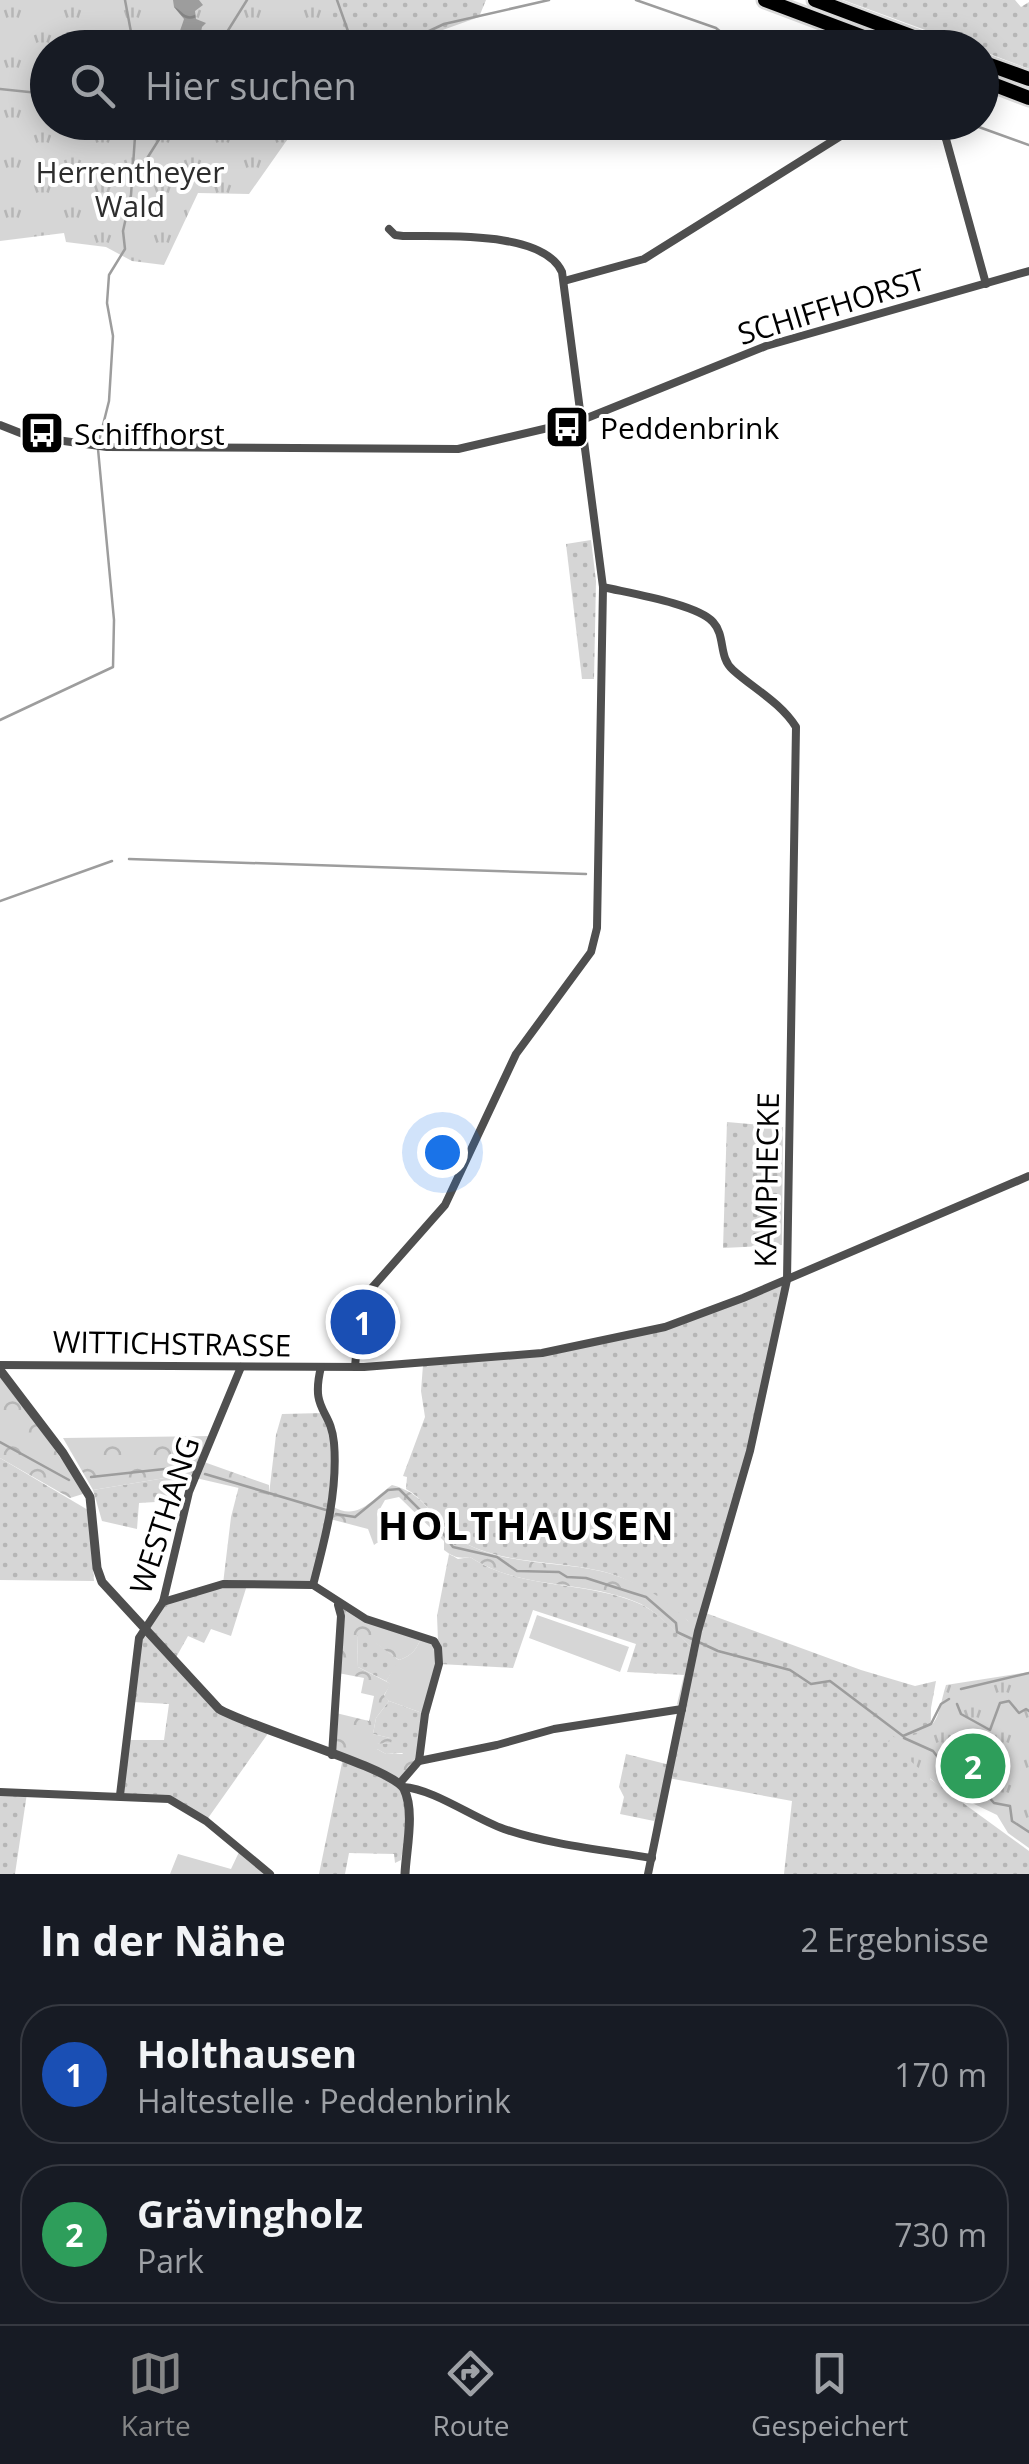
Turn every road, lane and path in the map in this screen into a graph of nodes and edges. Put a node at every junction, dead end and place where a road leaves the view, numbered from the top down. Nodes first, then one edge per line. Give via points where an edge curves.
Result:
1 (764, 0) edge
2 (814, 0) edge
3 (845, 30) edge
4 (895, 30) edge
5 (999, 68) edge
6 (1029, 79) edge
7 (999, 87) edge
8 (1029, 98) edge
9 (835, 140) edge
10 (946, 140) edge
11 (389, 229) dead end
12 (1029, 272) edge
13 (564, 282) junction
14 (986, 284) junction
15 (582, 420) junction
16 (0, 425) edge
17 (603, 587) junction
18 (1029, 1176) edge
19 (787, 1280) junction
20 (241, 1367) junction
21 (321, 1367) junction
22 (355, 1367) junction
23 (0, 1368) edge
24 (313, 1585) junction
25 (163, 1602) junction
26 (338, 1604) junction
27 (144, 1629) junction
28 (682, 1709) junction
29 (332, 1755) junction
30 (419, 1761) junction
31 (402, 1785) junction
32 (0, 1792) edge
33 (120, 1796) junction
34 (652, 1858) junction
35 (270, 1874) edge
36 (405, 1874) edge
37 (648, 1874) edge

1 - 3 highway
2 - 4 highway
5 - 6 highway
7 - 8 highway
9 - 13 street via 644,259
10 - 14 street
11 - 13 street via 403,236 509,241 551,259
12 - 14 street, SCHIFFHORST
13 - 15 street
14 - 15 street, SCHIFFHORST via 766,346
15 - 16 street, SCHIFFHORST via 446,450 98,447
15 - 17 street
17 - 19 street, KAMPHECKE via 707,616 720,632 728,666 796,727
17 - 22 street via 594,945 521,1045 444,1205 370,1290 360,1312
18 - 19 street, WITTICHSTRASSE
19 - 22 street, WITTICHSTRASSE via 698,1316 584,1346
19 - 28 street, KAMPHECKE
20 - 21 street, WITTICHSTRASSE
20 - 23 street, WITTICHSTRASSE
20 - 25 street, WESTHANG via 189,1492
21 - 22 street, WITTICHSTRASSE
21 - 24 street via 317,1395 334,1440 334,1484
23 - 27 street via 81,1480 94,1510 100,1576
24 - 25 street via 240,1582
24 - 26 street
25 - 27 street, WESTHANG
26 - 29 street
26 - 30 street via 436,1644 439,1664
27 - 29 street via 220,1709
27 - 33 street, WESTHANG
28 - 30 street via 554,1729
28 - 34 street, KAMPHECKE
29 - 31 street
30 - 31 street
31 - 34 street via 508,1830
31 - 36 street via 408,1810
32 - 33 street
33 - 35 street via 185,1806
34 - 37 street, KAMPHECKE

